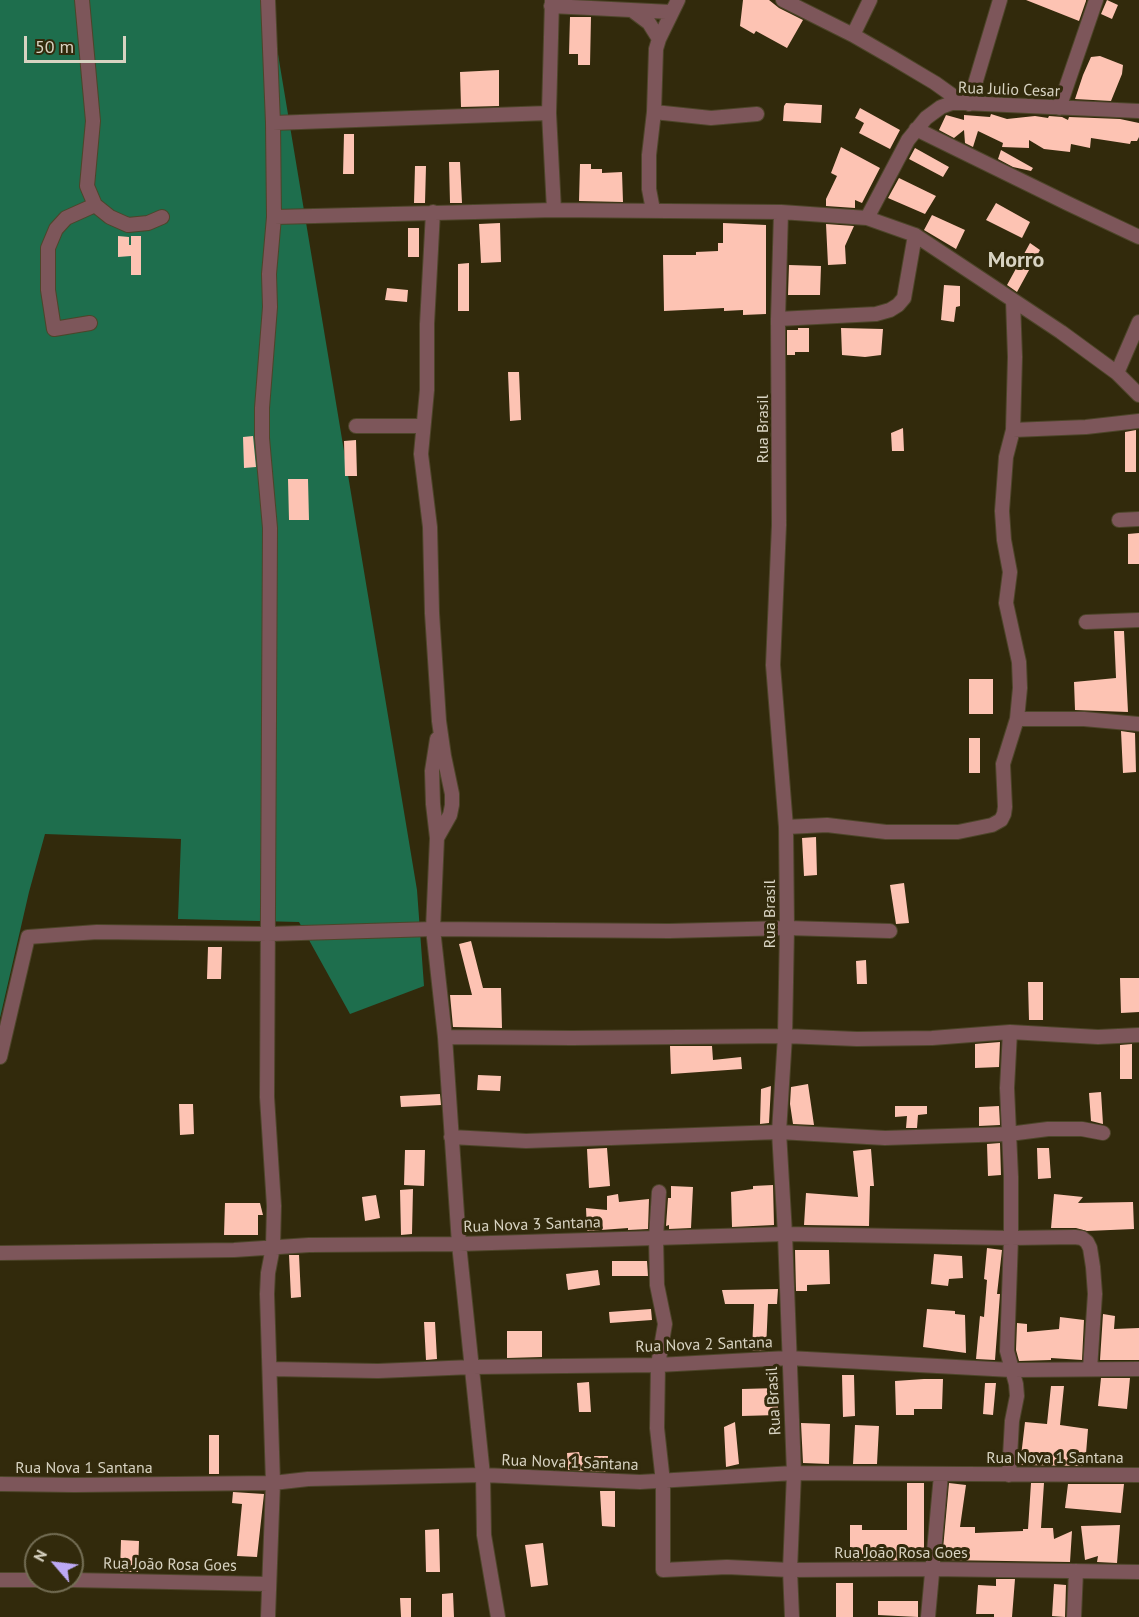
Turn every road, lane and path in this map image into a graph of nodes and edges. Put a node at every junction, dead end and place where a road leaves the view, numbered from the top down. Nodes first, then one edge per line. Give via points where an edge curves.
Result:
1 (82, 0) edge
2 (268, 0) edge
3 (783, 0) edge
4 (870, 0) edge
5 (1000, 0) edge
6 (1096, 0) edge
7 (552, 3) edge
8 (675, 6) edge
9 (633, 11) junction
10 (853, 35) junction
11 (659, 39) junction
12 (966, 104) junction
13 (1059, 108) junction
14 (1139, 111) edge
15 (654, 112) junction
16 (549, 113) junction
17 (757, 114) dead end
18 (273, 123) junction
19 (916, 129) junction
20 (95, 205) junction
21 (554, 210) junction
22 (653, 210) junction
23 (433, 212) junction
24 (781, 212) junction
25 (162, 217) dead end
26 (274, 217) junction
27 (867, 218) junction
28 (915, 235) junction
29 (1139, 237) edge
30 (1013, 300) junction
31 (778, 319) junction
32 (1139, 322) edge
33 (90, 323) dead end
34 (1117, 373) junction
35 (1139, 394) edge
36 (1139, 421) edge
37 (356, 426) dead end
38 (423, 426) junction
39 (1013, 430) junction
40 (1139, 519) edge
41 (1119, 520) dead end
42 (1139, 620) edge
43 (1086, 622) dead end
44 (1017, 719) junction
45 (440, 721) junction
46 (1139, 724) edge
47 (786, 827) junction
48 (437, 838) junction
49 (787, 928) junction
50 (433, 929) junction
51 (890, 931) dead end
52 (268, 934) junction
53 (1010, 1032) junction
54 (785, 1035) junction
55 (1139, 1035) edge
56 (445, 1036) junction
57 (0, 1057) edge
58 (779, 1132) junction
59 (1103, 1133) dead end
60 (1009, 1134) junction
61 (451, 1137) junction
62 (659, 1192) dead end
63 (785, 1234) junction
64 (656, 1237) junction
65 (1011, 1238) junction
66 (459, 1244) junction
67 (273, 1247) junction
68 (0, 1253) edge
69 (788, 1358) junction
70 (658, 1365) junction
71 (472, 1366) junction
72 (271, 1369) junction
73 (1090, 1369) junction
74 (1139, 1369) edge
75 (1012, 1370) junction
76 (794, 1473) junction
77 (483, 1475) junction
78 (941, 1475) junction
79 (1009, 1475) junction
80 (1139, 1475) edge
81 (663, 1482) junction
82 (273, 1483) junction
83 (0, 1484) edge
84 (931, 1569) junction
85 (790, 1570) junction
86 (1076, 1571) junction
87 (1139, 1572) edge
88 (0, 1580) edge
89 (24, 1580) edge
90 (84, 1580) edge
91 (268, 1584) junction
92 (268, 1617) edge
93 (498, 1617) edge
94 (792, 1617) edge
95 (928, 1617) edge
96 (1074, 1617) edge

1 - 20 street via 93,121 87,186
2 - 18 street
3 - 10 street
4 - 10 street
5 - 12 street
6 - 13 street
7 - 9 street
7 - 16 street
8 - 9 street
8 - 11 street
9 - 11 street via 649,23
10 - 12 street
11 - 15 street
12 - 13 street, Rua Julio Cesar
12 - 19 street, Rua Julio Cesar via 941,107
13 - 14 street, Rua Julio Cesar
15 - 17 street via 711,118
15 - 22 street via 649,164
16 - 18 street
16 - 21 street
18 - 26 street
19 - 27 street, Rua Julio Cesar
19 - 29 street
20 - 25 street via 128,225
20 - 33 street via 66,218 48,248 48,290 54,329
21 - 22 street
21 - 23 street
22 - 24 street
23 - 26 street
23 - 38 street
24 - 27 street
24 - 31 street, Rua Brasil
26 - 52 street via 262,408 270,528
27 - 28 street
28 - 30 street
28 - 31 street via 904,298 890,310
30 - 34 street
30 - 39 street
31 - 47 street, Rua Brasil via 779,525 773,665
32 - 34 street
34 - 35 street
36 - 39 street
37 - 38 street
38 - 45 street via 421,454 430,527
39 - 44 street via 1006,457 1002,511 1010,572 1006,603 1019,662
40 - 41 street
42 - 43 street
44 - 46 street
44 - 47 street via 1003,764 1005,807 997,823 958,832 886,832 835,825
45 - 48 street via 432,771
45 - 48 street via 452,805
47 - 49 street, Rua Brasil
48 - 50 street
49 - 50 street
49 - 51 street
49 - 54 street, Rua Brasil
50 - 52 street
50 - 56 street
52 - 57 street via 97,932 28,937
52 - 67 street via 267,1097
53 - 54 street via 857,1039
53 - 55 street
53 - 60 street
54 - 56 street
54 - 58 street, Rua Brasil
56 - 61 street
58 - 60 street via 885,1138
58 - 61 street via 526,1141
58 - 63 street, Rua Brasil
59 - 60 street via 1056,1129
60 - 65 street
61 - 66 street
62 - 64 street
63 - 64 street, Rua Nova 3 Santana
63 - 65 street, Rua Nova 3 Santana
63 - 69 street, Rua Brasil
64 - 66 street, Rua Nova 3 Santana
64 - 70 street via 657,1285 665,1324
65 - 73 street, Rua Nova 3 Santana via 1082,1238 1090,1248 1095,1294
65 - 75 street via 1007,1351
66 - 67 street, Rua Nova 3 Santana
66 - 71 street
67 - 68 street, Rua Nova 3 Santana via 234,1251
67 - 72 street via 267,1294
69 - 70 street, Rua Nova 2 Santana
69 - 75 street, Rua Nova 2 Santana
69 - 76 street, Rua Brasil
70 - 71 street, Rua Nova 2 Santana
70 - 81 street via 657,1428
71 - 72 street, Rua Nova 2 Santana via 378,1371
71 - 77 street
72 - 82 street
73 - 74 street, Rua Nova 2 Santana
73 - 75 street, Rua Nova 2 Santana
75 - 79 street via 1017,1396
76 - 78 street, Rua Nova 1 Santana
76 - 81 street, Rua Nova 1 Santana
76 - 85 street, Rua Brasil
77 - 81 street, Rua Nova 1 Santana
77 - 82 street, Rua Nova 1 Santana
77 - 93 street via 484,1535
78 - 79 street, Rua Nova 1 Santana
78 - 84 street
79 - 80 street, Rua Nova 1 Santana
81 - 85 street, Rua João Rosa Goes via 663,1570
82 - 83 street, Rua Nova 1 Santana
82 - 91 street
84 - 85 street, Rua João Rosa Goes
84 - 86 street, Rua João Rosa Goes
84 - 95 street
85 - 94 street, Rua Brasil
86 - 87 street, Rua João Rosa Goes
86 - 96 street
88 - 89 street
90 - 91 street, Rua João Rosa Goes
91 - 92 street

